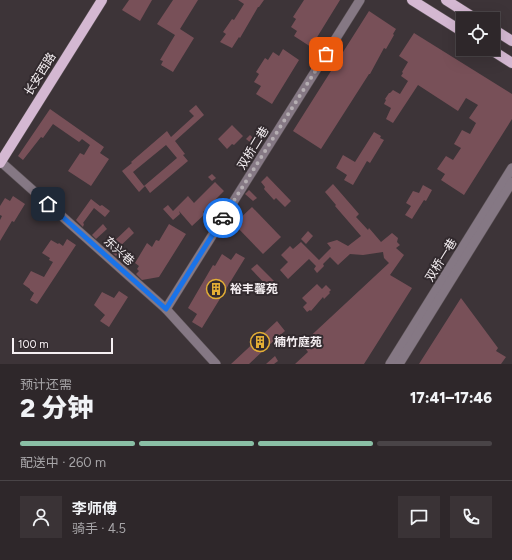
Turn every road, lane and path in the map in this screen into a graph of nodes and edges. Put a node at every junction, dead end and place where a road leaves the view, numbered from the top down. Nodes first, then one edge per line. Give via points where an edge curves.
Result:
1 (93, 0) edge
2 (102, 0) edge
3 (360, 0) edge
4 (412, 0) edge
5 (446, 0) edge
6 (465, 12) edge
7 (456, 28) edge
8 (500, 34) edge
9 (512, 41) edge
10 (500, 55) edge
11 (512, 63) edge
12 (0, 150) edge
13 (0, 162) edge
14 (512, 168) edge
15 (512, 182) edge
16 (166, 309) junction
17 (216, 364) edge
18 (390, 364) edge
19 (399, 364) edge

1 - 12 main road, 长安西路
2 - 13 main road, 长安西路
3 - 16 street, 双桥二巷
4 - 7 main road
5 - 6 main road
8 - 9 main road
10 - 11 main road
13 - 16 street, 东兴巷
14 - 18 street, 双桥一巷
15 - 19 street, 双桥一巷
16 - 17 street, 东兴巷

